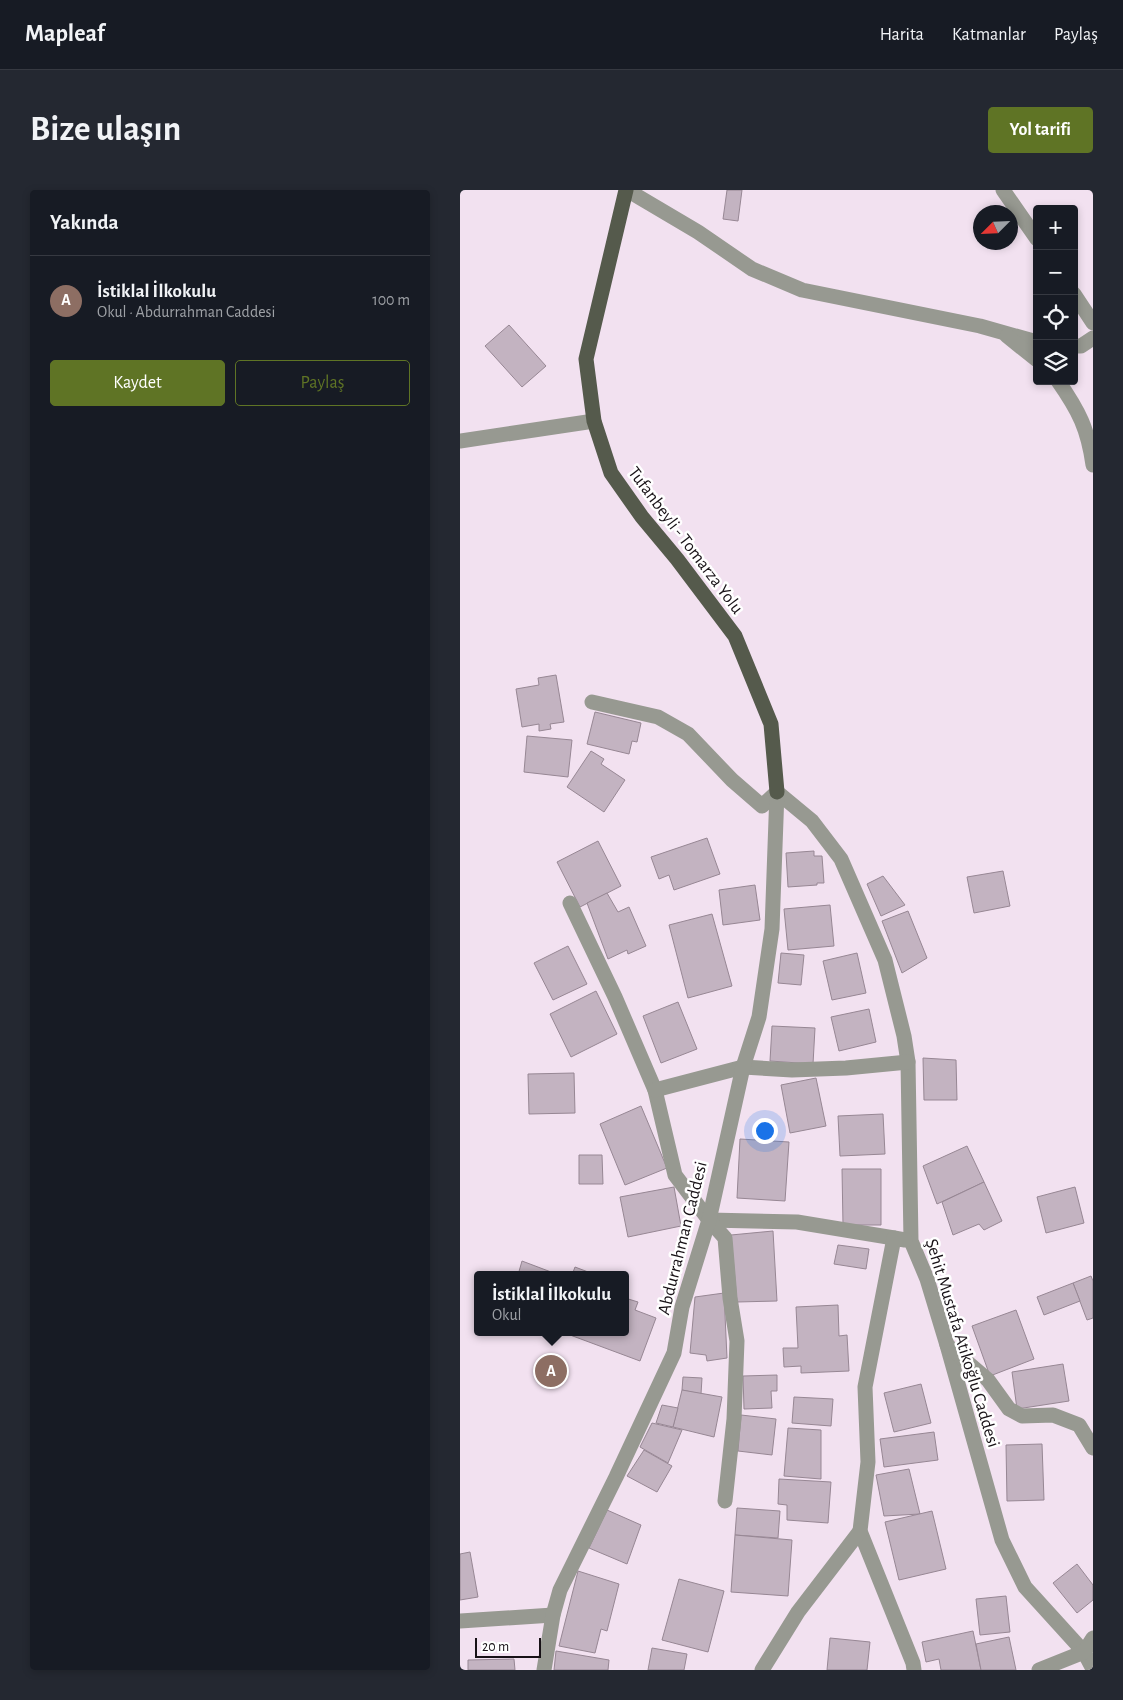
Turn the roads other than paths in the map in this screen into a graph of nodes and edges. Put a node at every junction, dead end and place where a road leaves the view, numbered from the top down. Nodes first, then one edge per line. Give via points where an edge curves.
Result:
1 (626, 190) edge
2 (1003, 190) edge
3 (1033, 233) edge
4 (1075, 295) edge
5 (1093, 323) edge
6 (1002, 332) junction
7 (1093, 338) edge
8 (1033, 341) edge
9 (1078, 346) edge
10 (1033, 357) edge
11 (1061, 385) edge
12 (594, 421) junction
13 (460, 441) edge
14 (1093, 465) edge
15 (592, 702) dead end
16 (777, 792) junction
17 (570, 903) dead end
18 (908, 1062) junction
19 (743, 1067) junction
20 (655, 1090) junction
21 (708, 1220) junction
22 (894, 1238) junction
23 (911, 1241) junction
24 (947, 1345) junction
25 (1093, 1448) edge
26 (725, 1501) dead end
27 (860, 1531) junction
28 (553, 1615) junction
29 (460, 1622) edge
30 (1093, 1638) edge
31 (1084, 1652) junction
32 (1093, 1669) edge
33 (544, 1670) edge
34 (762, 1670) edge
35 (914, 1670) edge
36 (1039, 1670) edge

1 - 6 street via 752,268 802,290
1 - 12 main road, Tufanbeyli - Tomarza Yolu via 586,359
2 - 3 street
4 - 5 street
6 - 8 street
6 - 10 street
7 - 9 street
11 - 14 street via 1074,403 1088,435
12 - 13 street
12 - 16 main road, Tufanbeyli - Tomarza Yolu via 612,473 642,517 736,636 771,724
15 - 16 street via 658,717 688,734 762,806
16 - 18 street, Şehit Mustafa Atikoğlu Caddesi via 812,821 841,859 885,960
16 - 19 street, Abdurrahman Caddesi via 772,928 759,1017
17 - 20 street
18 - 19 street via 792,1070
18 - 23 street, Şehit Mustafa Atikoğlu Caddesi
19 - 20 street
19 - 21 street, Abdurrahman Caddesi
20 - 21 street via 675,1175
21 - 22 street via 797,1222
21 - 26 street via 725,1238 737,1341 734,1419
21 - 28 street, Abdurrahman Caddesi via 682,1306 674,1353 577,1553
22 - 23 street
22 - 27 street via 865,1388 868,1462
23 - 24 street, Şehit Mustafa Atikoğlu Caddesi
24 - 25 street via 988,1380 1009,1409 1022,1416 1053,1415 1080,1425
24 - 31 street, Şehit Mustafa Atikoğlu Caddesi via 1002,1540 1026,1587
27 - 34 street via 798,1612
27 - 35 street
28 - 29 street
28 - 33 street, Abdurrahman Caddesi
30 - 31 street
31 - 32 street, Şehit Mustafa Atikoğlu Caddesi
31 - 36 street

